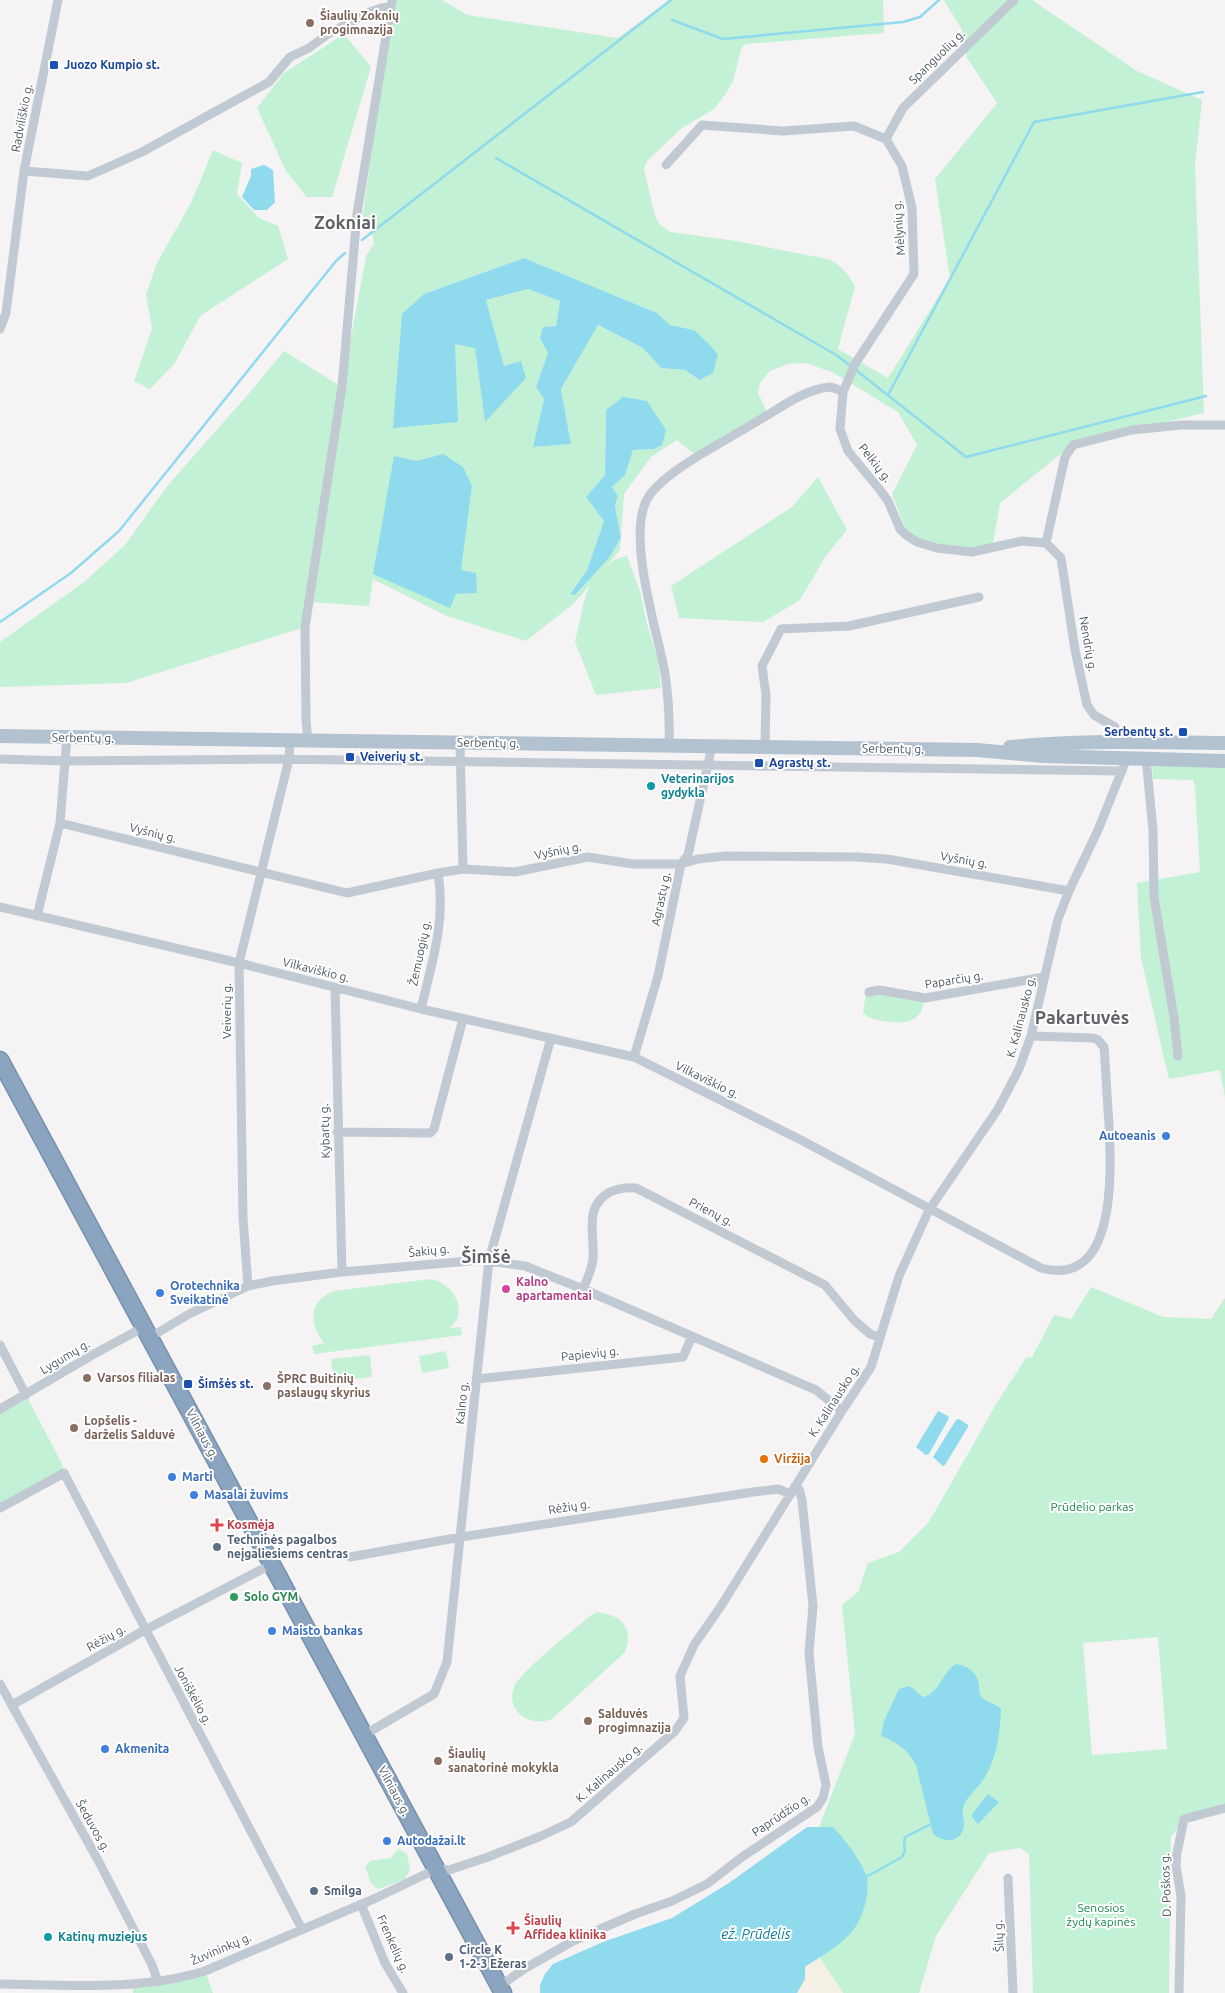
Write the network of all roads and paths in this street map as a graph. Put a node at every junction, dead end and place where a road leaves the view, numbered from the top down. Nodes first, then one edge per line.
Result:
1 (58, 0) edge
2 (1014, 0) edge
3 (391, 3) edge
4 (886, 139) junction
5 (666, 165) dead end
6 (24, 171) junction
7 (0, 329) edge
8 (843, 392) junction
9 (1225, 425) edge
10 (1046, 543) junction
11 (979, 597) dead end
12 (0, 736) edge
13 (67, 737) junction
14 (290, 740) junction
15 (308, 741) junction
16 (1119, 742) junction
17 (460, 743) junction
18 (1225, 743) edge
19 (669, 746) junction
20 (712, 746) junction
21 (765, 746) junction
22 (977, 750) junction
23 (1146, 758) junction
24 (0, 759) edge
25 (289, 759) junction
26 (66, 761) junction
27 (1225, 761) edge
28 (460, 762) junction
29 (1125, 764) junction
30 (709, 765) junction
31 (60, 823) junction
32 (681, 864) junction
33 (463, 869) junction
34 (262, 873) junction
35 (438, 873) junction
36 (1069, 891) junction
37 (0, 907) edge
38 (37, 916) junction
39 (239, 963) junction
40 (1044, 977) junction
41 (334, 988) junction
42 (869, 992) dead end
43 (421, 1009) junction
44 (463, 1019) junction
45 (1030, 1036) junction
46 (551, 1038) junction
47 (1178, 1056) dead end
48 (634, 1057) junction
49 (0, 1060) edge
50 (337, 1132) junction
51 (929, 1210) junction
52 (489, 1260) junction
53 (342, 1272) junction
54 (248, 1286) junction
55 (583, 1289) junction
56 (147, 1332) junction
57 (692, 1336) junction
58 (879, 1337) junction
59 (0, 1345) edge
60 (477, 1379) junction
61 (26, 1395) junction
62 (0, 1409) edge
63 (842, 1411) junction
64 (793, 1490) junction
65 (0, 1508) edge
66 (461, 1537) junction
67 (350, 1557) dead end
68 (272, 1564) junction
69 (146, 1630) junction
70 (0, 1684) edge
71 (12, 1705) junction
72 (364, 1735) junction
73 (1225, 1808) edge
74 (436, 1869) junction
75 (1008, 1878) dead end
76 (361, 1904) junction
77 (302, 1929) junction
78 (158, 1982) junction
79 (0, 1984) edge
80 (501, 1989) edge
81 (402, 1993) edge
82 (1013, 1993) edge
83 (1179, 1993) edge

1 - 6 street, Radviliškio g.
2 - 4 street, Spanguolių g.
3 - 6 street
3 - 15 street
4 - 5 street
4 - 8 street, Mėlynių g.
6 - 7 street, Radviliškio g.
8 - 10 street, Pelkių g.
8 - 19 street
9 - 10 street
10 - 16 street, Nendrių g.
11 - 21 street
12 - 13 main road, Serbentų g.
13 - 14 main road, Serbentų g.
13 - 26 street
14 - 15 main road, Serbentų g.
14 - 25 street, Veiverių g.
15 - 17 main road, Serbentų g.
16 - 18 main road, Serbentų g.
16 - 22 main road, Serbentų g.
17 - 19 main road, Serbentų g.
17 - 28 street
19 - 20 main road, Serbentų g.
20 - 21 main road, Serbentų g.
20 - 30 street, Agrastų g.
21 - 22 main road, Serbentų g.
22 - 29 main road, Serbentų g.
23 - 27 main road, Serbentų g.
23 - 29 main road, Serbentų g.
23 - 47 street
24 - 26 street
25 - 26 street
25 - 28 street
25 - 34 street, Veiverių g.
26 - 31 street
28 - 30 street
28 - 33 street
29 - 30 street
29 - 36 street, K. Kalinausko g.
30 - 32 street, Agrastų g.
31 - 34 street, Vyšnių g.
31 - 38 street
32 - 33 street, Vyšnių g.
32 - 36 street, Vyšnių g.
32 - 48 street, Agrastų g.
33 - 35 street, Vyšnių g.
34 - 35 street, Vyšnių g.
34 - 39 street, Veiverių g.
35 - 43 street, Žemuogių g.
36 - 40 street, K. Kalinausko g.
37 - 38 street, Vilkaviškio g.
38 - 39 street, Vilkaviškio g.
39 - 41 street, Vilkaviškio g.
39 - 54 street, Veiverių g.
40 - 42 street, Paparčių g.
40 - 45 street, K. Kalinausko g.
41 - 43 street, Vilkaviškio g.
41 - 50 street, Kybartų g.
43 - 44 street, Vilkaviškio g.
44 - 46 street, Vilkaviškio g.
44 - 50 street
45 - 51 street, K. Kalinausko g.
45 - 51 street, Vilkaviškio g.
46 - 48 street, Vilkaviškio g.
46 - 52 street, Kalno g.
48 - 51 street, Vilkaviškio g.
49 - 56 highway, Vilniaus g.
50 - 53 street, Kybartų g.
51 - 58 street, K. Kalinausko g.
52 - 53 street, Šakių g.
52 - 55 street, Šakių g.
52 - 60 street, Kalno g.
53 - 54 street, Šakių g.
54 - 56 street, Šakių g.
55 - 57 street, Šakių g.
55 - 58 street, Prienų g.
56 - 61 street, Lygumų g.
56 - 68 highway, Vilniaus g.
57 - 60 street, Papievių g.
57 - 63 street, Šakių g.
58 - 63 street, K. Kalinausko g.
59 - 61 street
60 - 66 street, Kalno g.
61 - 62 street, Lygumų g.
63 - 64 street, K. Kalinausko g.
64 - 66 street, Rėžių g.
64 - 74 street, K. Kalinausko g.
64 - 80 street, Paprūdžio g.
65 - 69 street, Joniškėlio g.
66 - 67 street, Rėžių g.
66 - 72 street, Kalno g.
68 - 69 street, Rėžių g.
68 - 72 highway, Vilniaus g.
69 - 71 street, Rėžių g.
69 - 77 street, Joniškėlio g.
70 - 71 street, Šeduvos g.
71 - 78 street, Šeduvos g.
72 - 74 highway, Vilniaus g.
73 - 83 street, D. Poškos g.
74 - 76 street, Žuvininkų g.
74 - 80 highway, Vilniaus g.
75 - 82 street, Šilų g.
76 - 77 street, Žuvininkų g.
76 - 81 street, Frenkelių g.
77 - 78 street, Žuvininkų g.
78 - 79 street, Žuvininkų g.

